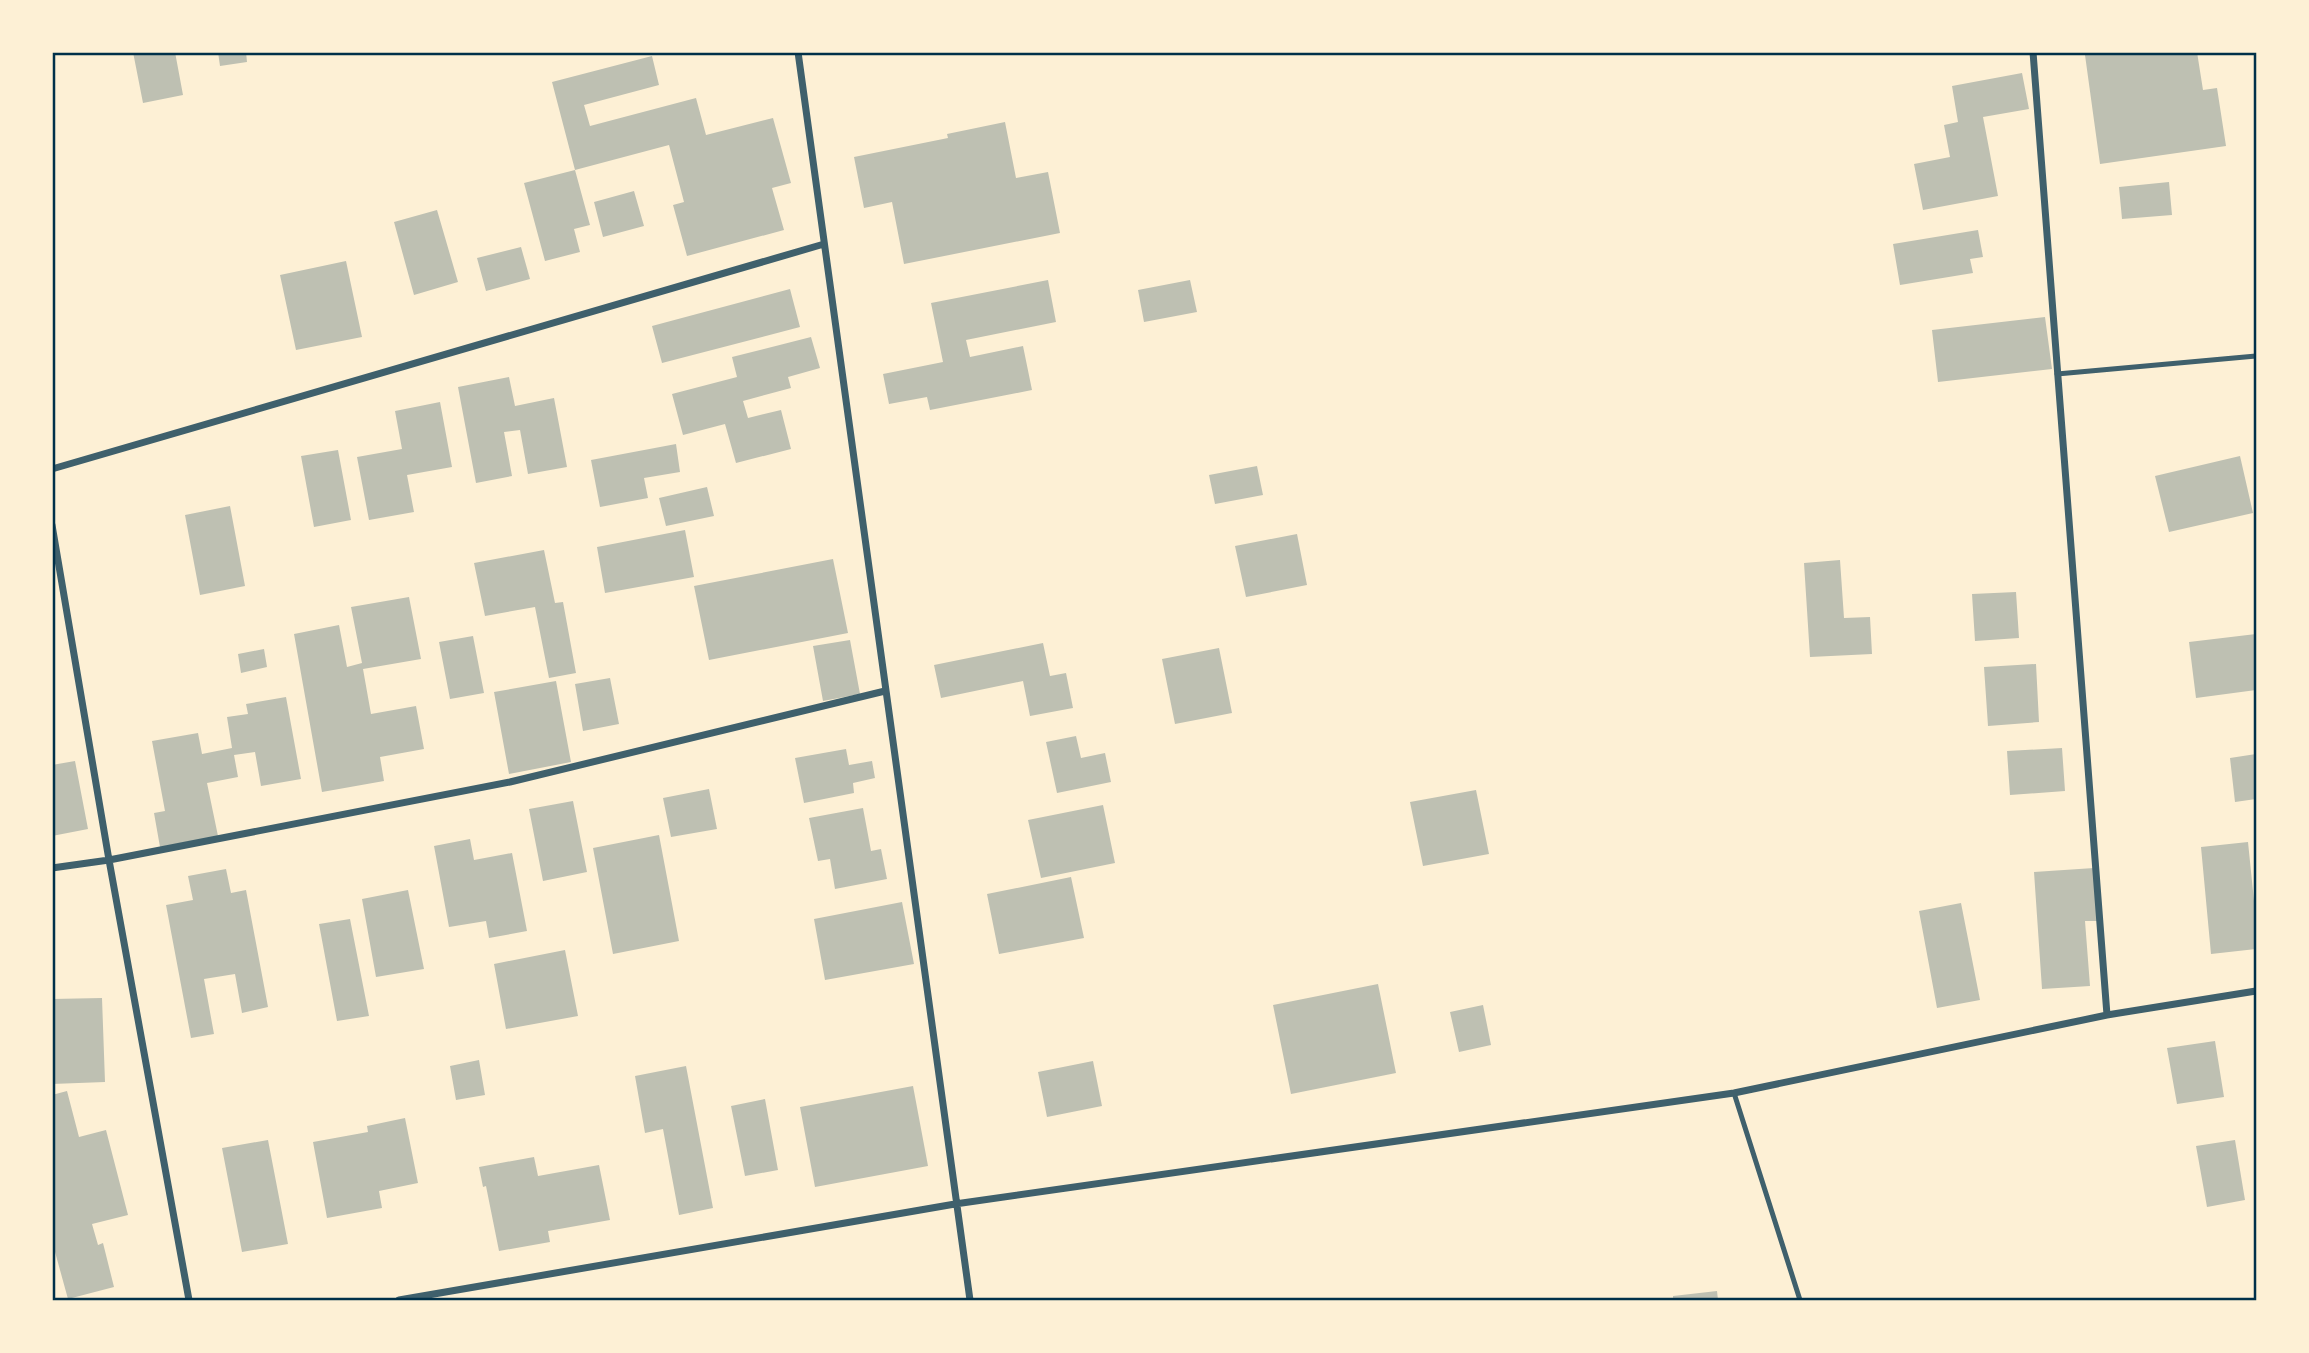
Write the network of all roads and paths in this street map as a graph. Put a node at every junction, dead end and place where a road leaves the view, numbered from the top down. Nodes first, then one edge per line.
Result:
1 (798, 52) edge
2 (2033, 52) edge
3 (824, 244) junction
4 (2256, 356) edge
5 (2057, 374) junction
6 (52, 469) edge
7 (52, 525) edge
8 (885, 691) junction
9 (109, 860) junction
10 (52, 868) edge
11 (2256, 990) edge
12 (2107, 1015) junction
13 (1734, 1093) junction
14 (955, 1204) junction
15 (189, 1300) edge
16 (399, 1300) edge
17 (970, 1300) edge
18 (1800, 1300) edge

1 - 3 street
2 - 5 street
3 - 6 street
3 - 8 street
4 - 5 lane
5 - 12 street
7 - 9 street
8 - 9 street
8 - 14 street
9 - 10 street
9 - 15 street
11 - 12 street
12 - 13 street
13 - 14 street
13 - 18 lane
14 - 16 street
14 - 17 street

